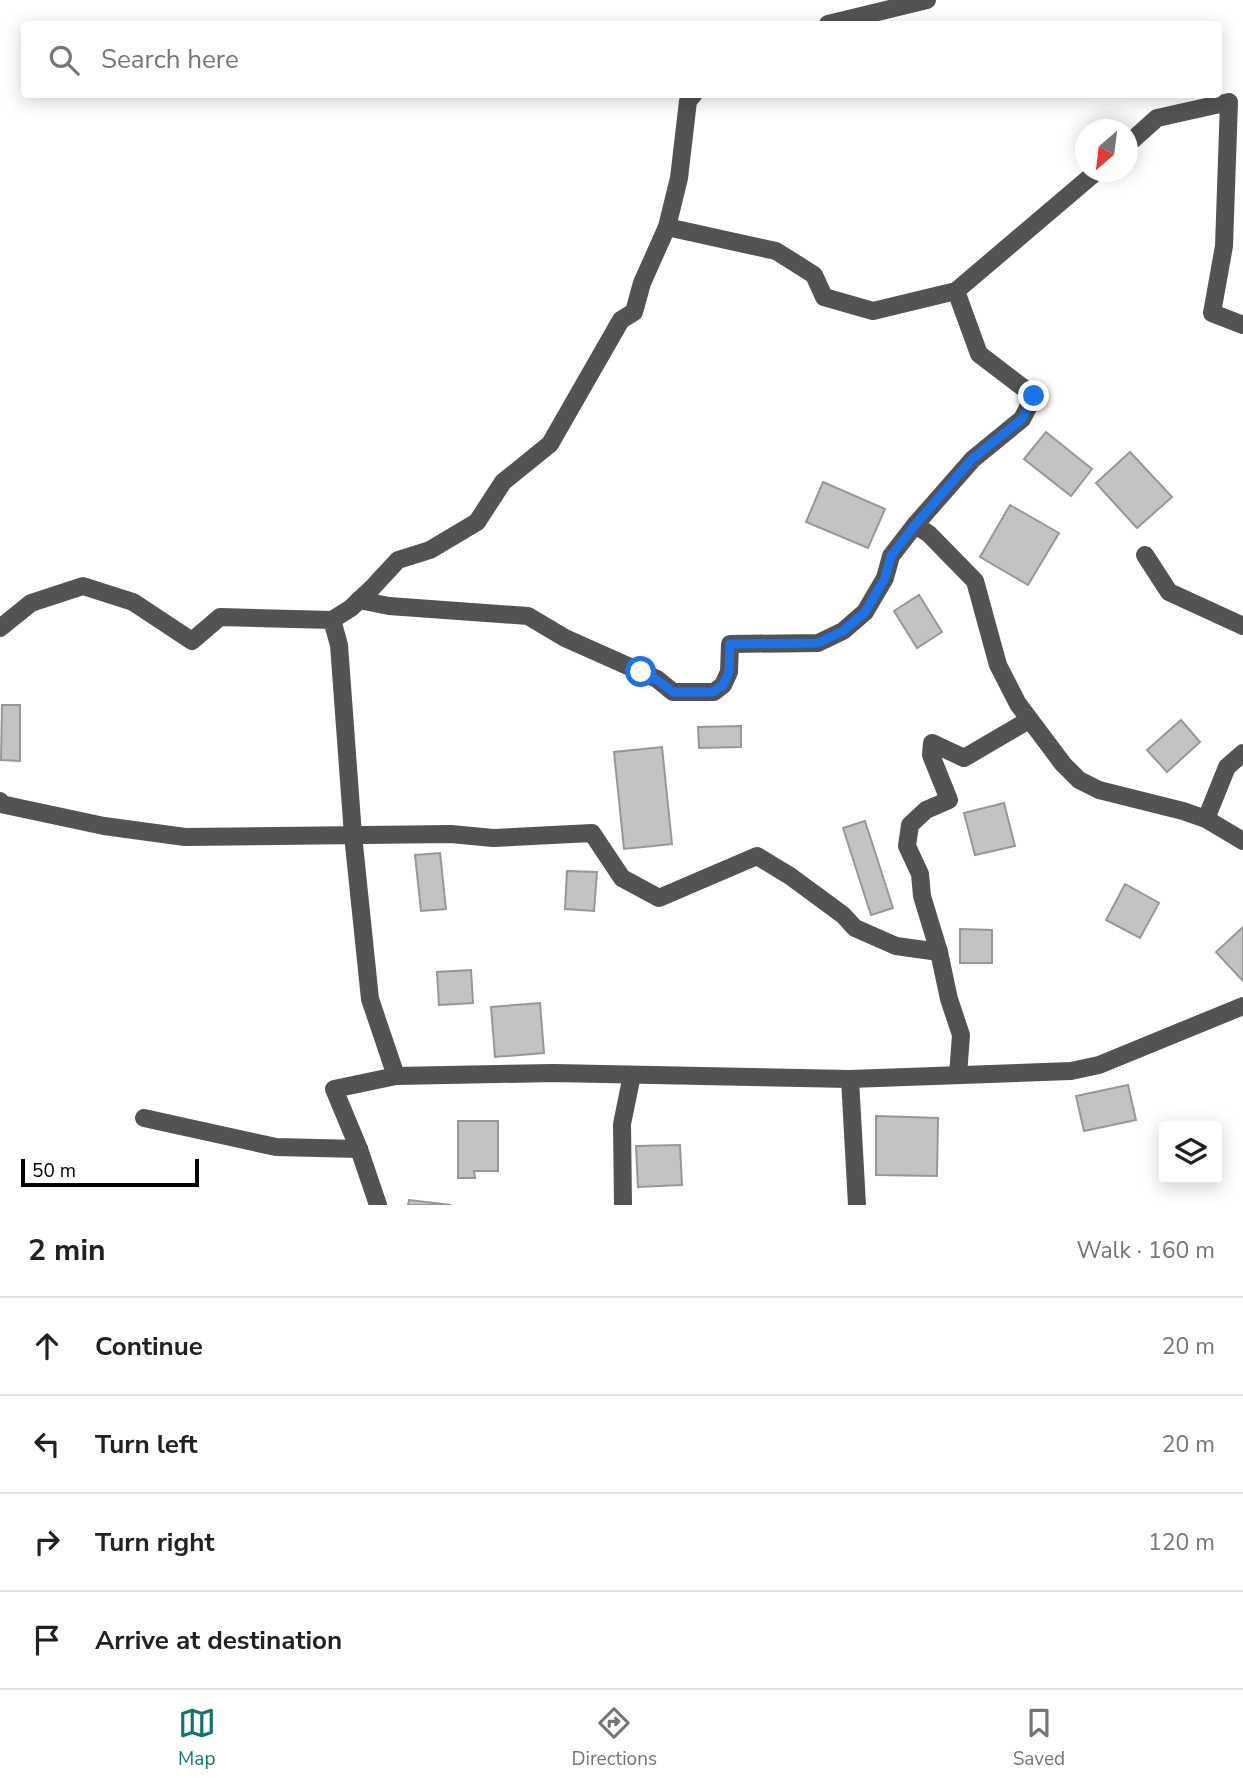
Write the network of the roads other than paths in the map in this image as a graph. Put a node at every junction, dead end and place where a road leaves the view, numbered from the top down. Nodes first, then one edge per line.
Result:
1 (927, 0) edge
2 (840, 21) edge
3 (691, 98) edge
4 (1138, 135) edge
5 (1084, 182) edge
6 (667, 227) junction
7 (956, 291) junction
8 (1243, 325) edge
9 (915, 525) junction
10 (1145, 555) dead end
11 (359, 600) junction
12 (332, 620) junction
13 (1243, 626) edge
14 (0, 628) edge
15 (1029, 720) junction
16 (1243, 753) edge
17 (0, 801) edge
18 (1206, 819) junction
19 (353, 835) junction
20 (1243, 841) edge
21 (939, 952) junction
22 (1243, 1006) edge
23 (632, 1075) junction
24 (958, 1075) junction
25 (396, 1076) junction
26 (850, 1079) junction
27 (144, 1118) dead end
28 (359, 1149) junction
29 (378, 1205) edge
30 (624, 1205) edge
31 (857, 1205) edge

1 - 2 street
3 - 6 street
4 - 8 street
5 - 7 street
6 - 7 street
6 - 11 street
7 - 9 street
9 - 11 street
9 - 15 street
10 - 13 street
11 - 12 street
12 - 14 street
12 - 19 street
15 - 18 street
15 - 21 street
16 - 18 street
17 - 19 street
18 - 20 street
19 - 21 street
19 - 25 street
21 - 24 street
22 - 24 street
23 - 25 street
23 - 26 street
23 - 30 street
24 - 26 street
25 - 28 street
26 - 31 street
27 - 28 street
28 - 29 street

